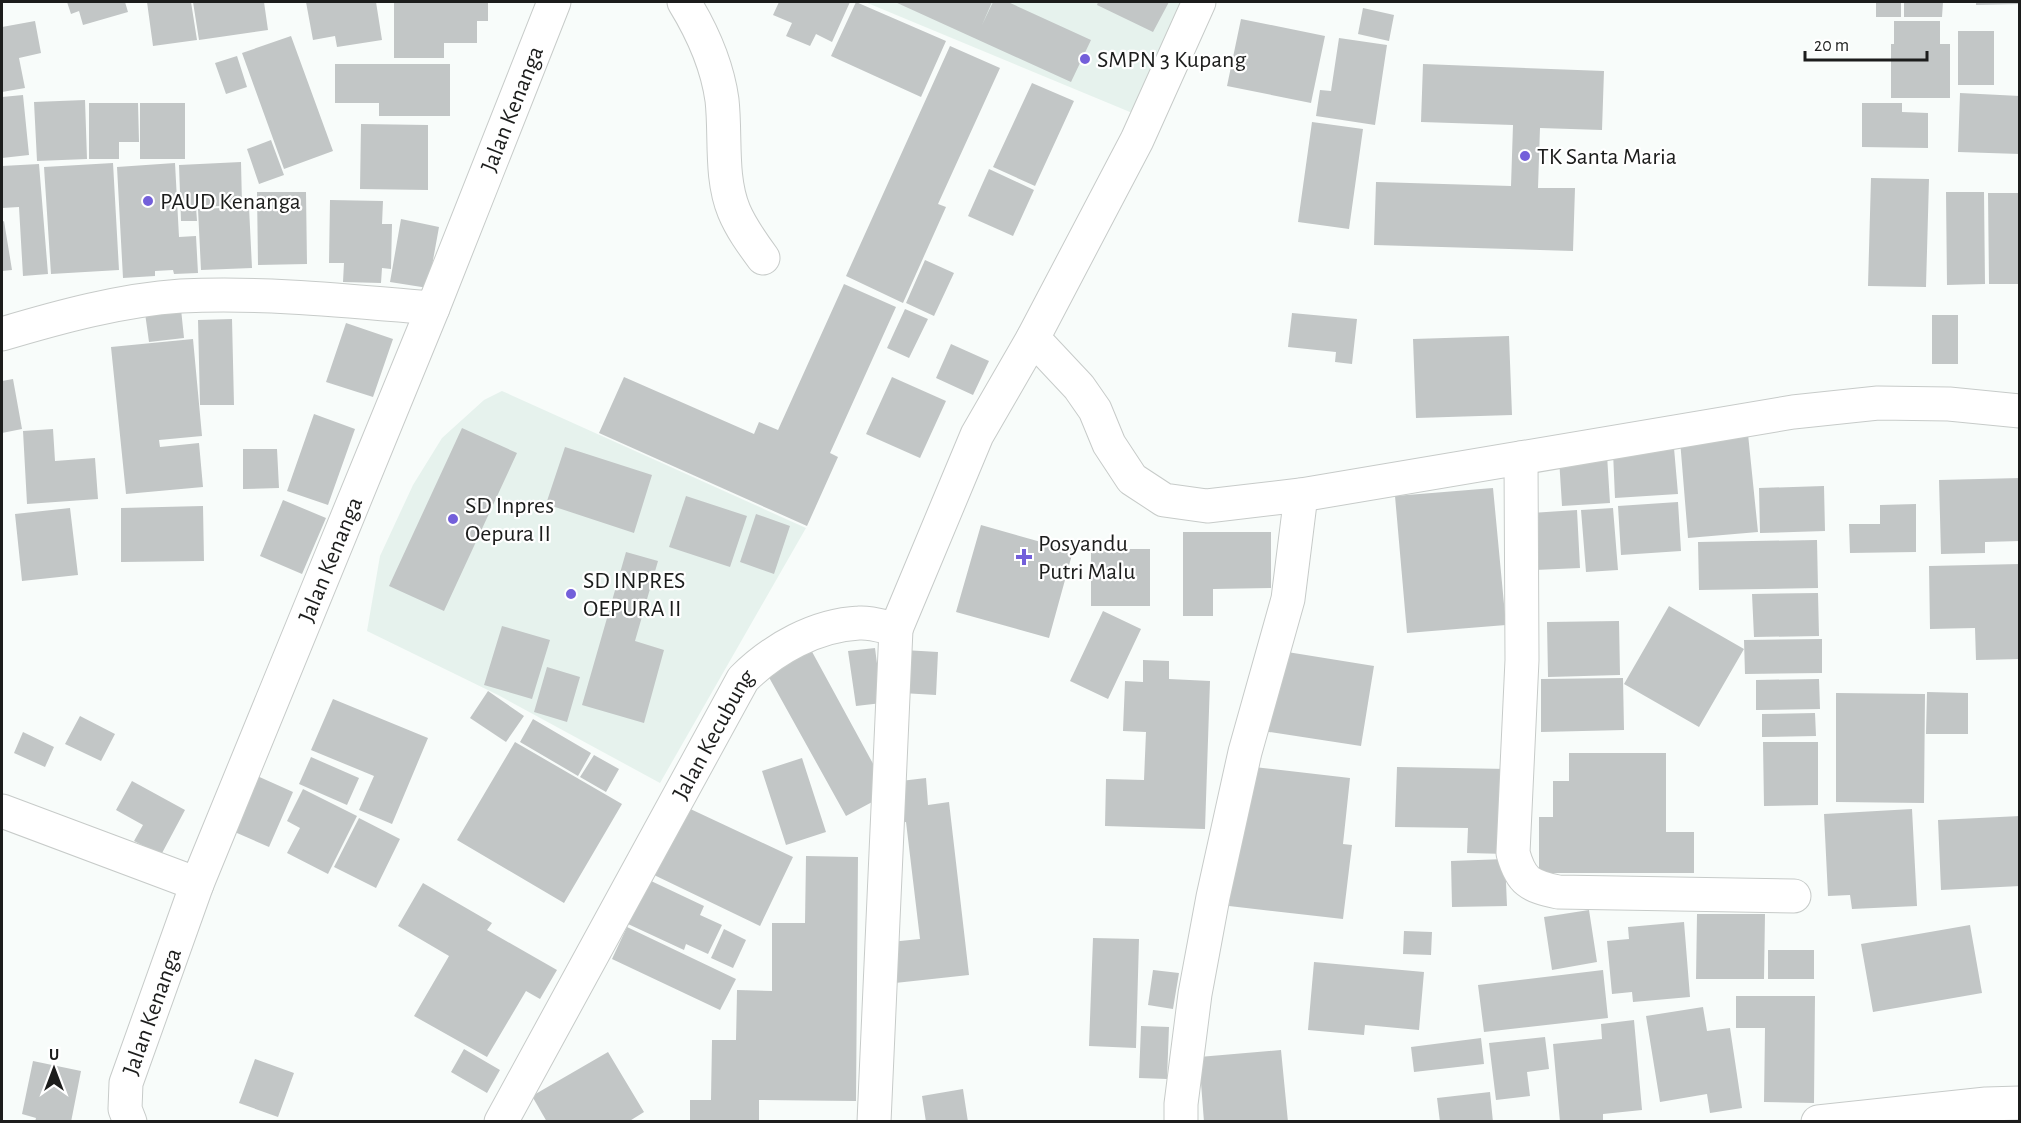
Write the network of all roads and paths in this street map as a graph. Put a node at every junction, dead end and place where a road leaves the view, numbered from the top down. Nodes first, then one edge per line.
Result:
1 (554, 2) edge
2 (684, 2) edge
3 (1199, 2) edge
4 (763, 258) dead end
5 (433, 308) junction
6 (2, 334) edge
7 (1033, 338) junction
8 (2019, 411) edge
9 (1521, 458) junction
10 (1301, 495) junction
11 (896, 629) junction
12 (2, 811) edge
13 (196, 884) junction
14 (1794, 896) dead end
15 (2019, 1103) edge
16 (124, 1117) edge
17 (501, 1122) edge
18 (874, 1122) edge
19 (1181, 1122) edge
20 (1818, 1122) edge

1 - 5 street, Jalan Kenanga
2 - 4 street
3 - 7 street
5 - 6 street
5 - 13 street, Jalan Kenanga
7 - 10 street
7 - 11 street
8 - 9 street
9 - 10 street
9 - 14 street
10 - 19 street
11 - 17 street, Jalan Kecubung
11 - 18 street
12 - 13 street
13 - 16 street, Jalan Kenanga
15 - 20 street

